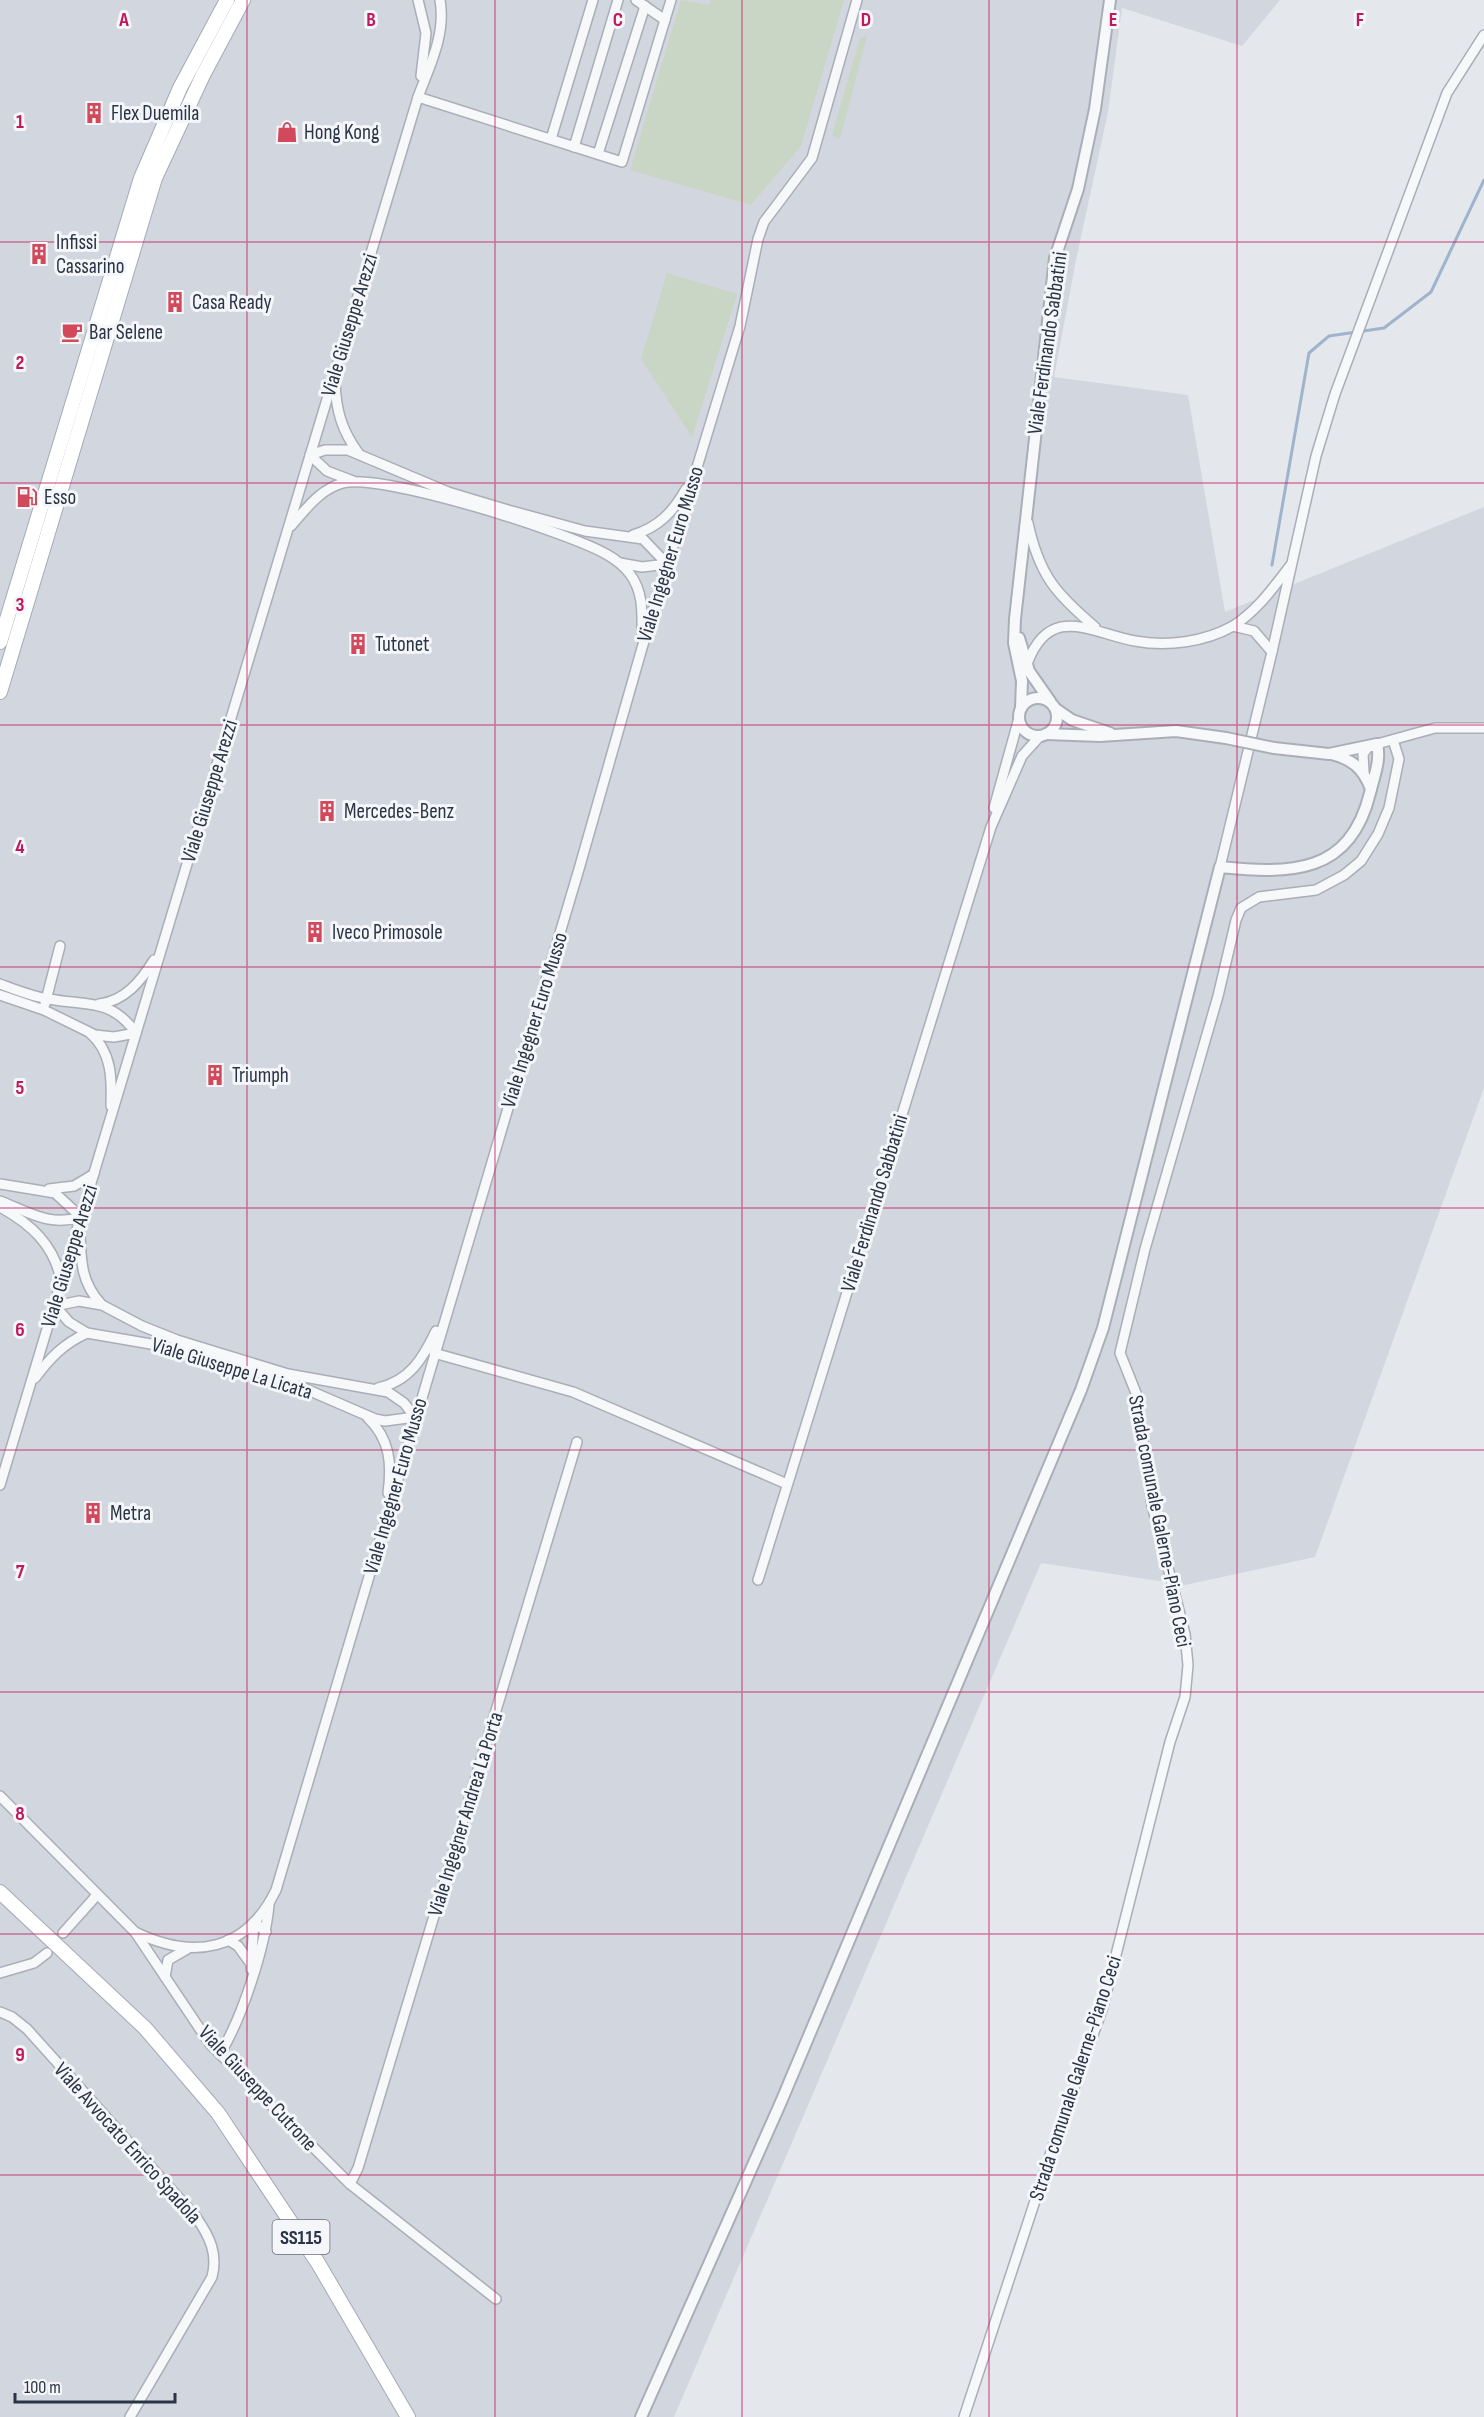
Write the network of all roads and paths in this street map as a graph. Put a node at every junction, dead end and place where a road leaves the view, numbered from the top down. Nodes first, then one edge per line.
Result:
1 (227, 0) edge
2 (243, 0) edge
3 (418, 0) edge
4 (440, 0) edge
5 (593, 0) edge
6 (618, 0) edge
7 (636, 0) edge
8 (671, 0) edge
9 (857, 0) edge
10 (1110, 0) edge
11 (645, 6) junction
12 (665, 20) junction
13 (1484, 35) edge
14 (418, 96) junction
15 (551, 139) junction
16 (574, 147) junction
17 (598, 154) junction
18 (335, 372) junction
19 (359, 454) junction
20 (310, 455) junction
21 (693, 477) junction
22 (353, 481) junction
23 (1026, 516) junction
24 (288, 530) junction
25 (631, 536) junction
26 (620, 563) junction
27 (667, 564) junction
28 (1291, 564) junction
29 (1015, 618) junction
30 (1233, 626) junction
31 (1096, 629) junction
32 (0, 642) edge
33 (642, 648) junction
34 (1272, 651) junction
35 (1027, 664) junction
36 (0, 692) edge
37 (1054, 707) junction
38 (1020, 713) junction
39 (1484, 728) edge
40 (1043, 735) junction
41 (1116, 735) junction
42 (1393, 740) junction
43 (1373, 745) junction
44 (1329, 754) junction
45 (1364, 772) junction
46 (1371, 789) junction
47 (991, 827) junction
48 (1220, 867) junction
49 (60, 945) dead end
50 (160, 950) junction
51 (0, 984) edge
52 (0, 995) edge
53 (47, 999) junction
54 (93, 1005) junction
55 (44, 1010) junction
56 (86, 1029) junction
57 (136, 1033) junction
58 (110, 1121) junction
59 (94, 1174) junction
60 (0, 1184) edge
61 (44, 1189) junction
62 (0, 1201) edge
63 (0, 1207) edge
64 (80, 1221) junction
65 (62, 1283) junction
66 (449, 1302) junction
67 (102, 1305) junction
68 (55, 1306) junction
69 (87, 1333) junction
70 (434, 1353) junction
71 (30, 1385) junction
72 (375, 1388) junction
73 (362, 1412) junction
74 (415, 1417) junction
75 (577, 1442) dead end
76 (787, 1484) junction
77 (0, 1485) edge
78 (384, 1522) junction
79 (758, 1580) dead end
80 (0, 1796) edge
81 (0, 1892) edge
82 (97, 1895) junction
83 (270, 1903) junction
84 (254, 1922) junction
85 (135, 1932) junction
86 (266, 1932) junction
87 (63, 1933) dead end
88 (228, 1940) junction
89 (187, 1949) junction
90 (47, 1953) dead end
91 (251, 1964) junction
92 (0, 1973) edge
93 (165, 1977) junction
94 (250, 1980) junction
95 (0, 2005) edge
96 (0, 2012) edge
97 (12, 2017) junction
98 (220, 2055) junction
99 (350, 2184) junction
100 (496, 2299) dead end
101 (130, 2417) edge
102 (408, 2417) edge
103 (641, 2417) edge
104 (964, 2417) edge

1 - 32 main road
2 - 36 main road
3 - 14 street
4 - 14 street
5 - 15 street
6 - 16 street
7 - 11 street
8 - 12 street
9 - 21 street, Viale Ingegner Euro Musso
10 - 23 street, Viale Ferdinando Sabbatini
11 - 12 street
11 - 17 street
12 - 17 street
13 - 28 street
14 - 15 street
14 - 18 street, Viale Giuseppe Arezzi
15 - 16 street
16 - 17 street
18 - 19 street
18 - 20 street, Viale Giuseppe Arezzi
19 - 20 street
19 - 25 street
20 - 22 street
20 - 24 street, Viale Giuseppe Arezzi
21 - 25 street
21 - 27 street, Viale Ingegner Euro Musso
22 - 24 street
22 - 26 street
23 - 29 street, Viale Ferdinando Sabbatini
23 - 31 street
24 - 50 street, Viale Giuseppe Arezzi
25 - 27 street
26 - 27 street
26 - 33 street
27 - 33 street, Viale Ingegner Euro Musso
28 - 30 street
28 - 34 street
29 - 35 street
29 - 38 street
30 - 31 street
30 - 34 street
31 - 35 street
33 - 66 street, Viale Ingegner Euro Musso
34 - 48 street
35 - 37 street
37 - 38 street
37 - 40 street
37 - 41 street
38 - 40 street
38 - 47 street
39 - 42 street
40 - 41 street
40 - 47 street
41 - 44 street, bridge
42 - 43 street
42 - 104 street, Strada comunale Galerne-Piano Ceci
43 - 44 street
43 - 45 street
43 - 46 street
44 - 45 street
45 - 46 street
46 - 48 street
47 - 76 street, Viale Ferdinando Sabbatini
48 - 103 street
49 - 53 street
50 - 54 street
50 - 57 street, Viale Giuseppe Arezzi
51 - 53 street
52 - 55 street
53 - 54 street
53 - 55 street
54 - 57 street
55 - 56 street
56 - 57 street
56 - 58 street
57 - 58 street, Viale Giuseppe Arezzi
58 - 59 street, Viale Giuseppe Arezzi
59 - 61 street
59 - 64 street, Viale Giuseppe Arezzi
60 - 61 street
61 - 64 street
62 - 64 street
63 - 65 street
64 - 65 street, Viale Giuseppe Arezzi
64 - 67 street
65 - 68 street, Viale Giuseppe Arezzi
66 - 70 street, Viale Ingegner Euro Musso
66 - 72 street
67 - 68 street
67 - 72 street
68 - 69 street, Viale Giuseppe La Licata
68 - 71 street, Viale Giuseppe Arezzi
69 - 71 street
69 - 73 street, Viale Giuseppe La Licata
70 - 74 street, Viale Ingegner Euro Musso
70 - 76 street
71 - 77 street, Viale Giuseppe Arezzi
72 - 74 street
73 - 74 street, Viale Giuseppe La Licata
73 - 78 street
74 - 78 street, Viale Ingegner Euro Musso
75 - 99 street, Viale Ingegner Andrea La Porta
76 - 79 street, Viale Ferdinando Sabbatini
78 - 83 street, Viale Ingegner Euro Musso
80 - 82 street, Viale Giuseppe Cutrone
81 - 102 main road, SS115
82 - 85 street, Viale Giuseppe Cutrone
82 - 87 street
83 - 84 street, Viale Ingegner Euro Musso
83 - 86 street
84 - 86 street
84 - 88 street, Viale Ingegner Euro Musso
84 - 91 street
85 - 89 street, Viale Ingegner Euro Musso
85 - 93 street, Viale Giuseppe Cutrone
86 - 94 street
88 - 89 street, Viale Ingegner Euro Musso
88 - 91 street
89 - 93 street
90 - 92 street
91 - 94 street
93 - 98 street, Viale Giuseppe Cutrone
94 - 98 street
95 - 97 street
96 - 97 street, Viale Avvocato Enrico Spadola
97 - 101 street, Viale Avvocato Enrico Spadola
98 - 99 street, Viale Giuseppe Cutrone
99 - 100 street, Viale Giuseppe Cutrone

